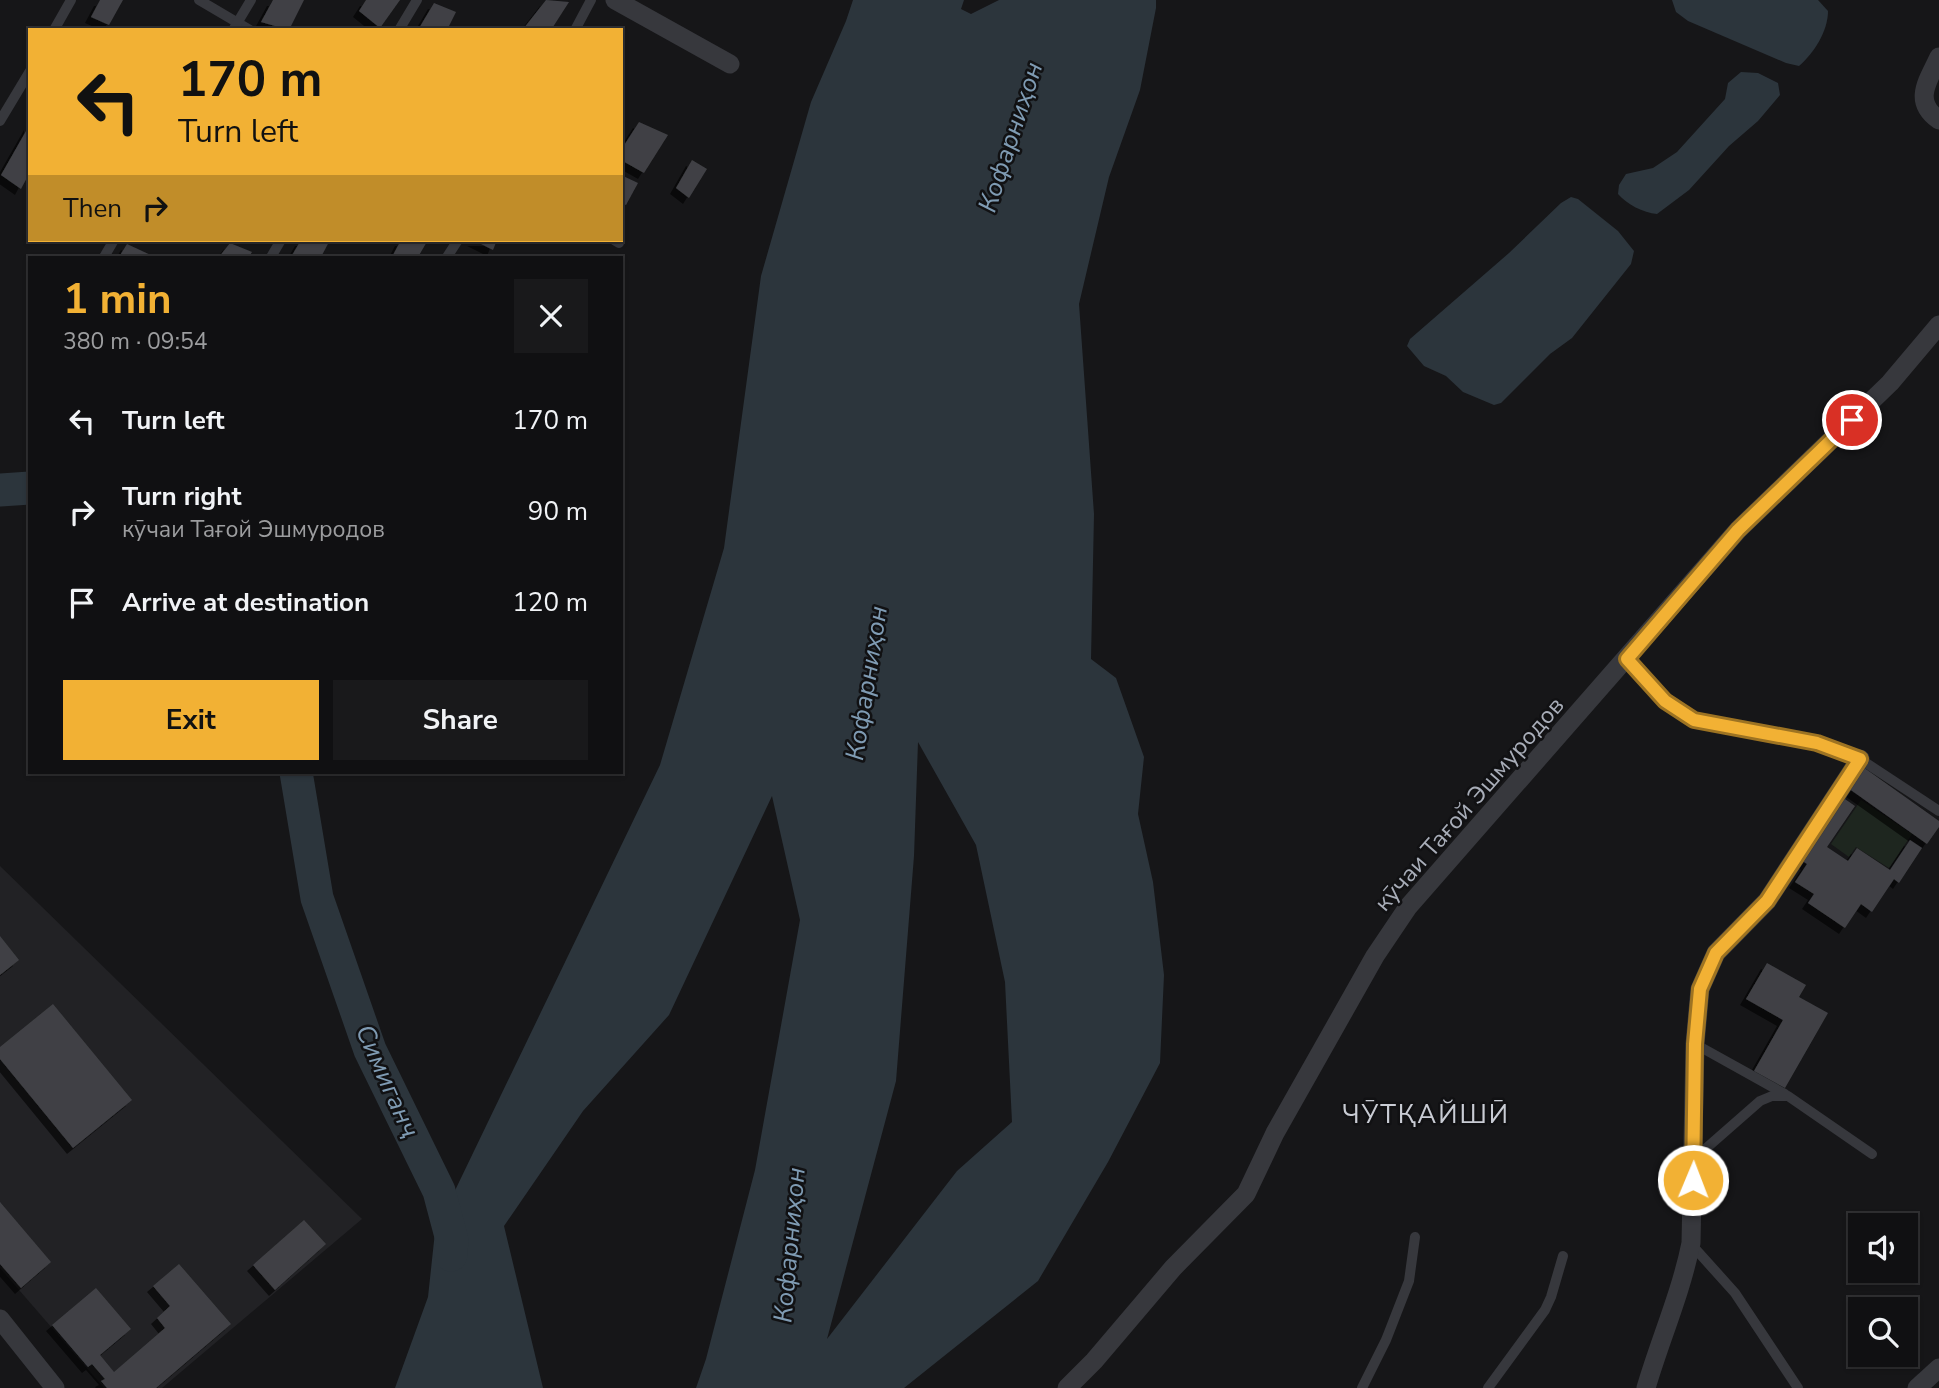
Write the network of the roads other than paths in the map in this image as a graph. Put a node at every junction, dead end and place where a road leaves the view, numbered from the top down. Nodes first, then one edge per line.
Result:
1 (72, 0) edge
2 (199, 0) edge
3 (251, 0) edge
4 (417, 0) edge
5 (591, 0) edge
6 (615, 0) edge
7 (236, 26) edge
8 (55, 28) edge
9 (400, 28) edge
10 (576, 28) edge
11 (1939, 57) edge
12 (730, 64) dead end
13 (28, 74) edge
14 (1939, 120) edge
15 (0, 121) edge
16 (1939, 325) edge
17 (1627, 659) junction
18 (1860, 759) junction
19 (1939, 811) edge
20 (1695, 1044) junction
21 (1788, 1096) junction
22 (1872, 1154) dead end
23 (1694, 1158) junction
24 (1415, 1237) dead end
25 (1691, 1243) junction
26 (1563, 1256) dead end
27 (0, 1319) edge
28 (1939, 1368) edge
29 (55, 1388) edge
30 (1067, 1388) edge
31 (1362, 1388) edge
32 (1488, 1388) edge
33 (1646, 1388) edge
34 (1798, 1388) edge
35 (1917, 1388) edge

1 - 8 lane
2 - 7 lane
3 - 7 lane
4 - 9 lane
5 - 10 lane
6 - 12 street
11 - 14 street
13 - 15 lane
16 - 17 street, кӯчаи Тағой Эшмуродов
17 - 18 lane
17 - 30 street, кӯчаи Тағой Эшмуродов
18 - 19 lane
18 - 20 street
20 - 21 lane
20 - 23 street
21 - 22 lane
21 - 23 lane
23 - 25 street
24 - 31 lane
25 - 33 street
25 - 34 lane
26 - 32 lane
27 - 29 street
28 - 35 street

